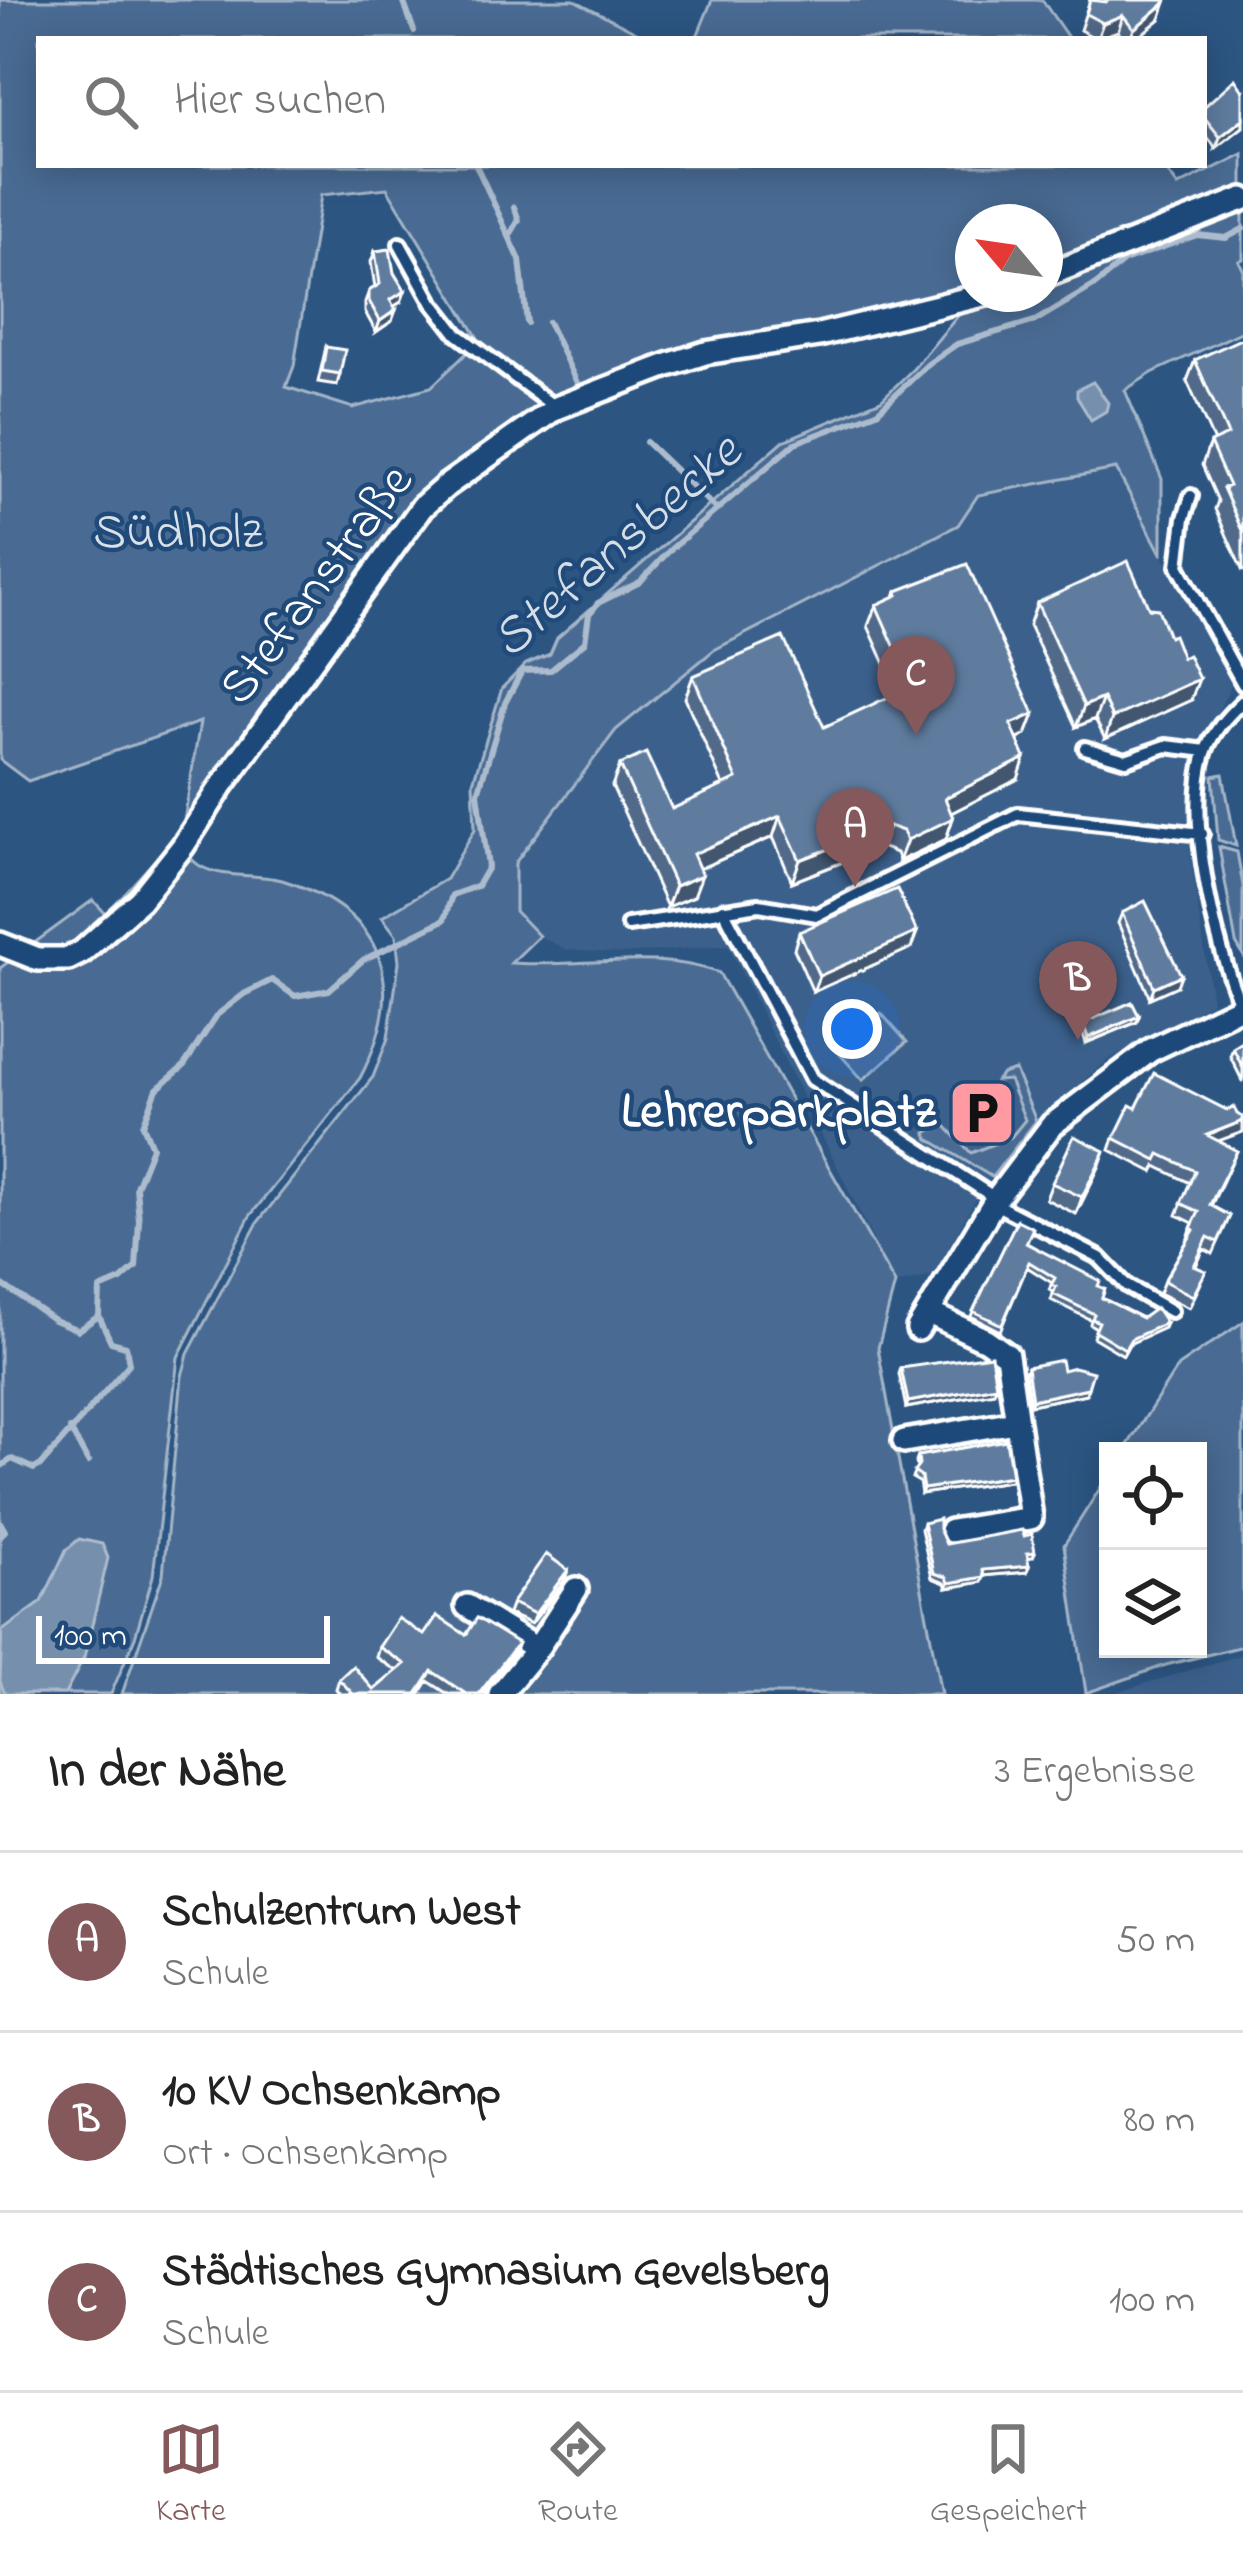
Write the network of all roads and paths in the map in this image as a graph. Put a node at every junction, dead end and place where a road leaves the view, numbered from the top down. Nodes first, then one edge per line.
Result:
1 (1243, 199) edge
2 (400, 244) dead end
3 (1063, 269) edge
4 (955, 302) edge
5 (556, 408) junction
6 (1191, 496) dead end
7 (1243, 685) edge
8 (1243, 701) edge
9 (1085, 748) dead end
10 (1206, 751) junction
11 (1202, 834) junction
12 (723, 908) junction
13 (628, 925) dead end
14 (0, 944) edge
15 (1242, 1006) edge
16 (994, 1201) junction
17 (1171, 1311) dead end
18 (1015, 1422) junction
19 (904, 1442) dead end
20 (951, 1532) dead end
21 (576, 1588) dead end
22 (467, 1606) dead end
23 (538, 1649) junction
24 (500, 1694) edge

1 - 3 street
2 - 5 lane
4 - 5 street, Stefanstraße
5 - 14 street, Stefanstraße
6 - 7 lane
8 - 10 lane
9 - 10 lane
10 - 11 lane
11 - 12 lane
11 - 15 lane
12 - 13 lane
12 - 16 lane
15 - 16 street
16 - 17 lane
16 - 18 street
18 - 19 street
18 - 20 street
21 - 23 street
22 - 23 street
23 - 24 street

